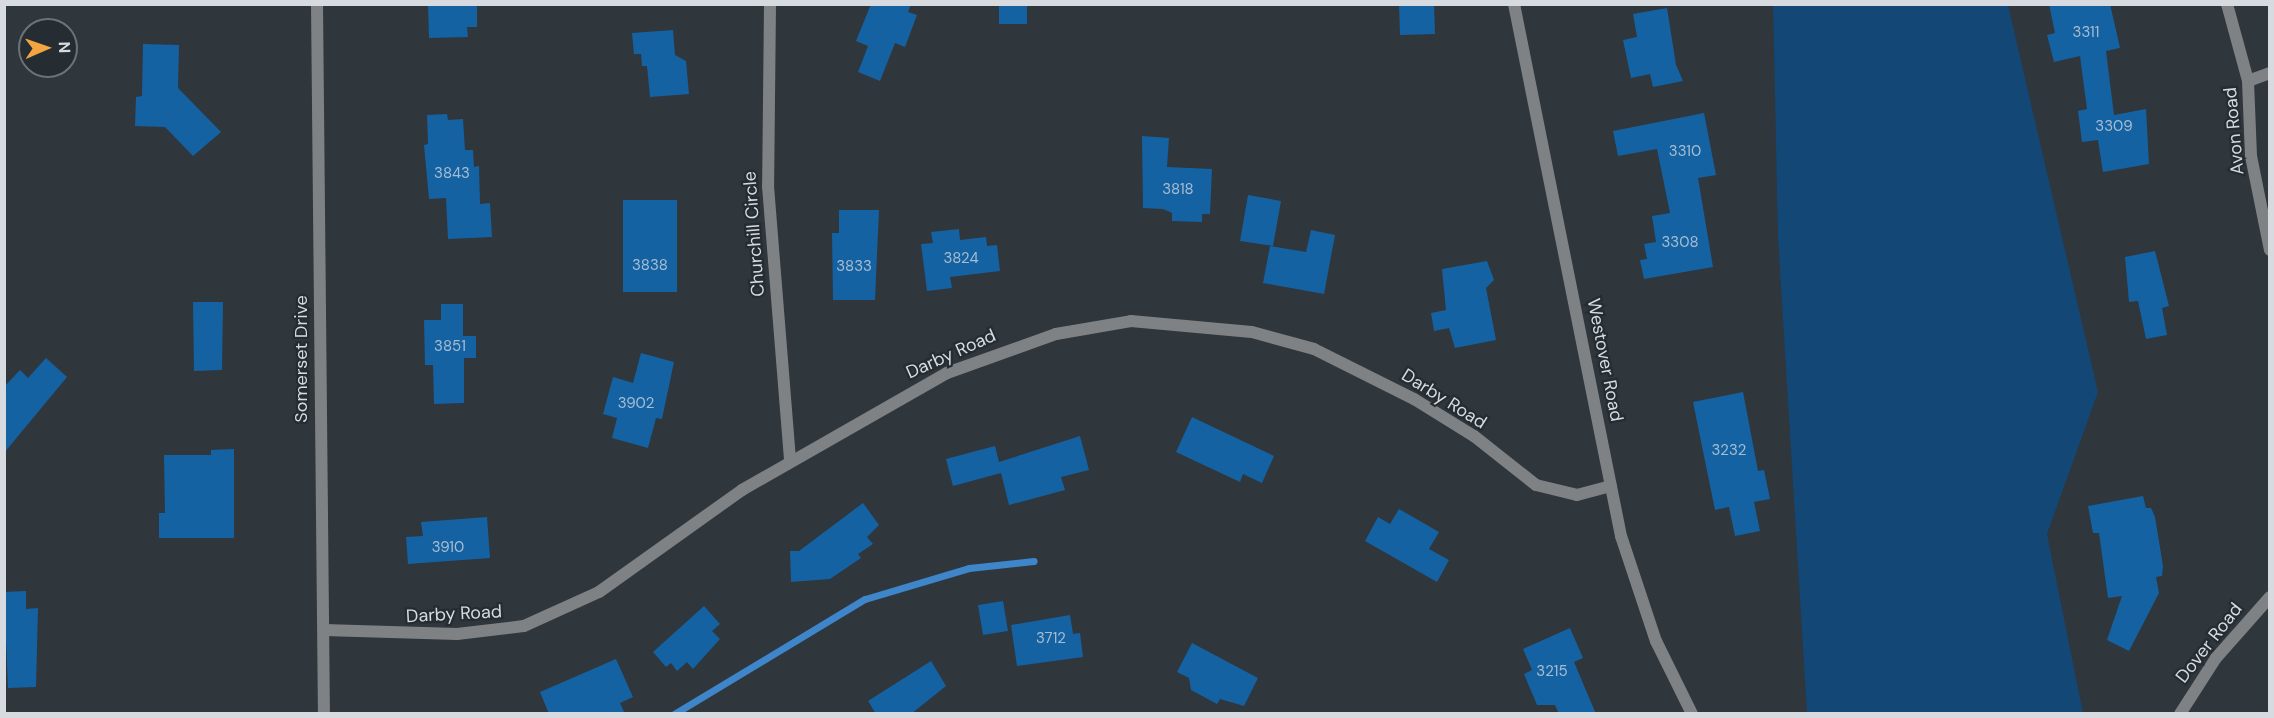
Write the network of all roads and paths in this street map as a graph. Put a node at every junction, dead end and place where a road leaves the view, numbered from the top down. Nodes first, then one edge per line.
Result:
1 (317, 4) edge
2 (770, 4) edge
3 (1514, 4) edge
4 (2229, 7) edge
5 (2270, 74) edge
6 (2248, 81) junction
7 (2270, 250) edge
8 (789, 460) junction
9 (1611, 486) junction
10 (2270, 597) edge
11 (324, 630) junction
12 (324, 714) edge
13 (1692, 714) edge
14 (2180, 714) edge

1 - 11 street, Somerset Drive
2 - 8 street, Churchill Circle
3 - 9 street, Westover Road
4 - 6 street, Avon Road
5 - 6 street
6 - 7 street, Avon Road
8 - 9 street, Darby Road
8 - 11 street, Darby Road
9 - 13 street, Westover Road
10 - 14 street, Dover Road
11 - 12 street, Somerset Drive

